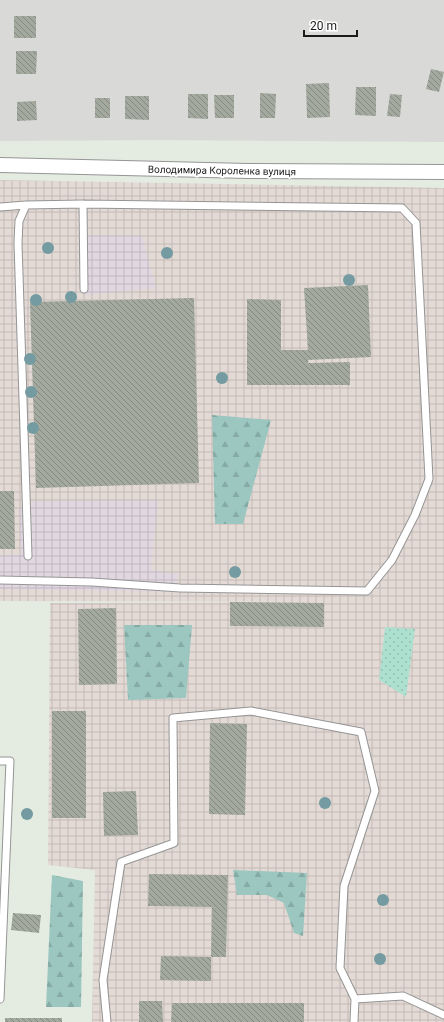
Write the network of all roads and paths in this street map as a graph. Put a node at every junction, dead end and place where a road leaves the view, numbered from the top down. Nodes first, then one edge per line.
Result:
1 (0, 165) edge
2 (444, 172) edge
3 (83, 204) junction
4 (26, 205) junction
5 (0, 207) edge
6 (84, 289) dead end
7 (28, 556) dead end
8 (0, 580) edge
9 (0, 761) edge
10 (0, 999) edge
11 (355, 999) junction
12 (444, 1015) edge
13 (107, 1022) edge
14 (354, 1022) edge

1 - 2 street, Володимира Короленка вулиця
3 - 4 lane
3 - 6 lane
3 - 8 lane
4 - 5 lane
4 - 7 lane
9 - 10 lane
11 - 12 lane
11 - 13 lane
11 - 14 lane

